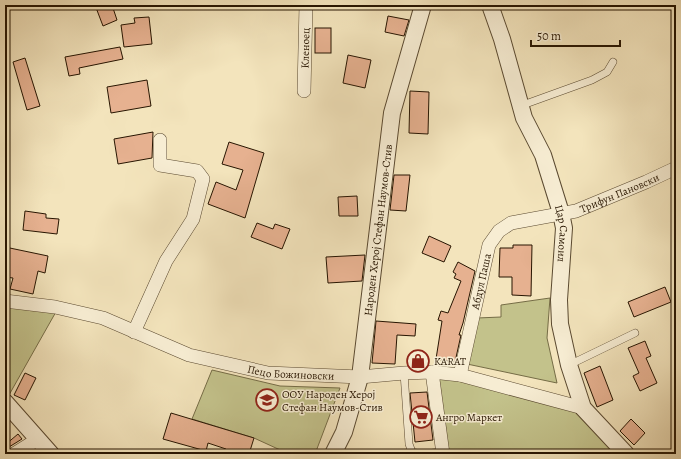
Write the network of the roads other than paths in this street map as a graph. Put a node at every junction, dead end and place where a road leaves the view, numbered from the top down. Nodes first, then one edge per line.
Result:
1 (306, 5) edge
2 (423, 5) edge
3 (490, 5) edge
4 (613, 62) dead end
5 (304, 91) dead end
6 (520, 106) junction
7 (160, 140) dead end
8 (676, 168) edge
9 (561, 213) junction
10 (5, 301) edge
11 (134, 332) junction
12 (635, 333) dead end
13 (569, 365) junction
14 (432, 372) junction
15 (404, 373) junction
16 (460, 375) junction
17 (360, 377) junction
18 (5, 402) edge
19 (583, 408) junction
20 (38, 440) junction
21 (443, 453) edge
22 (14, 454) edge
23 (50, 454) edge
24 (333, 454) edge
25 (626, 454) edge

1 - 5 street, Кленоец
2 - 17 street, Народен Херој Стефан Наумов-Стив
3 - 6 street, Цар Самоил
4 - 6 lane
6 - 9 street, Цар Самоил
7 - 11 street
8 - 9 street, Трифун Пановски
9 - 13 street, Цар Самоил
9 - 16 street, Абдул Паша
10 - 11 street, Пецо Божиновски
11 - 17 street, Пецо Божиновски
12 - 13 lane
13 - 19 street, Цар Самоил
14 - 15 street, Пецо Божиновски
14 - 16 street, Пецо Божиновски
14 - 21 street
15 - 17 street, Пецо Божиновски
15 - 21 lane
16 - 19 street, Пецо Божиновски
17 - 24 street, Народен Херој Стефан Наумов-Стив
18 - 20 street
19 - 25 street, Цар Самоил
20 - 22 street
20 - 23 street

